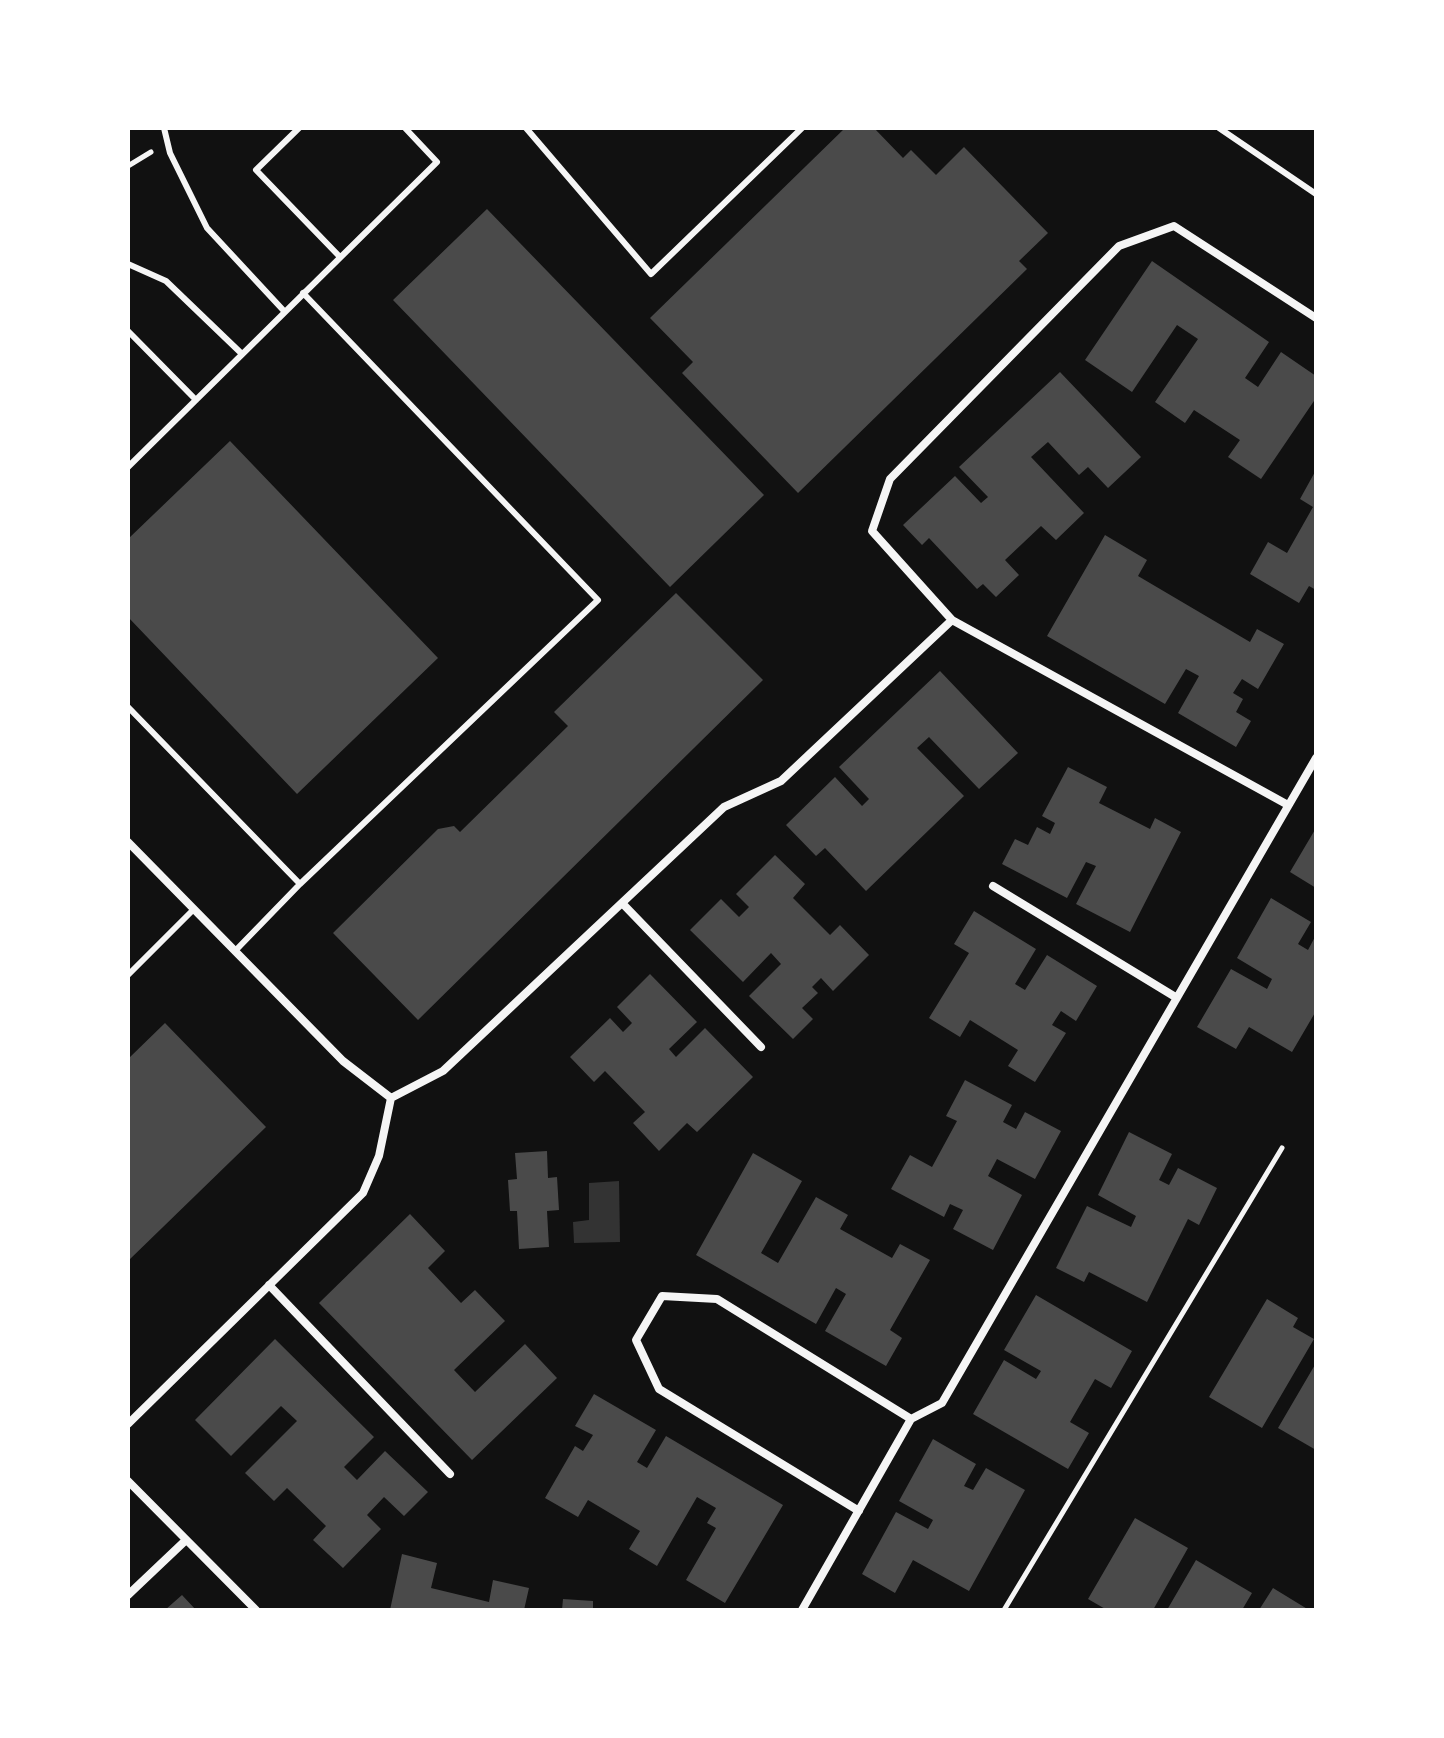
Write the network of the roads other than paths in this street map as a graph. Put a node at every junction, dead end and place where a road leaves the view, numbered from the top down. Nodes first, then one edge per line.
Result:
1 (164, 128) edge
2 (299, 128) edge
3 (405, 128) edge
4 (526, 128) edge
5 (802, 128) edge
6 (1219, 128) edge
7 (1316, 194) edge
8 (340, 257) junction
9 (128, 264) edge
10 (303, 293) junction
11 (284, 311) junction
12 (1316, 318) edge
13 (128, 331) edge
14 (242, 354) junction
15 (196, 400) junction
16 (128, 467) edge
17 (952, 620) junction
18 (128, 707) edge
19 (1316, 758) edge
20 (1288, 805) junction
21 (128, 842) edge
22 (300, 884) junction
23 (993, 886) dead end
24 (622, 903) junction
25 (194, 909) junction
26 (235, 951) junction
27 (128, 975) edge
28 (1177, 998) junction
29 (761, 1047) dead end
30 (391, 1098) junction
31 (269, 1285) junction
32 (911, 1419) junction
33 (128, 1424) edge
34 (450, 1474) dead end
35 (128, 1481) edge
36 (859, 1511) junction
37 (186, 1540) junction
38 (128, 1595) edge
39 (256, 1610) edge
40 (802, 1610) edge

1 - 11 lane
2 - 8 lane
3 - 8 lane
4 - 5 lane
6 - 7 lane
8 - 10 lane
9 - 14 lane
10 - 11 lane
10 - 22 lane
11 - 14 lane
12 - 17 street
13 - 15 lane
14 - 15 lane
15 - 16 lane
17 - 20 street
17 - 24 street
18 - 22 lane
19 - 20 street
20 - 28 street
21 - 25 street
22 - 26 lane
23 - 28 street
24 - 29 street
24 - 30 street
25 - 26 street
25 - 27 lane
26 - 30 street
28 - 32 street
30 - 31 street
31 - 33 street
31 - 34 street
32 - 36 street
32 - 36 street
35 - 37 street
36 - 40 street
37 - 38 street
37 - 39 street

